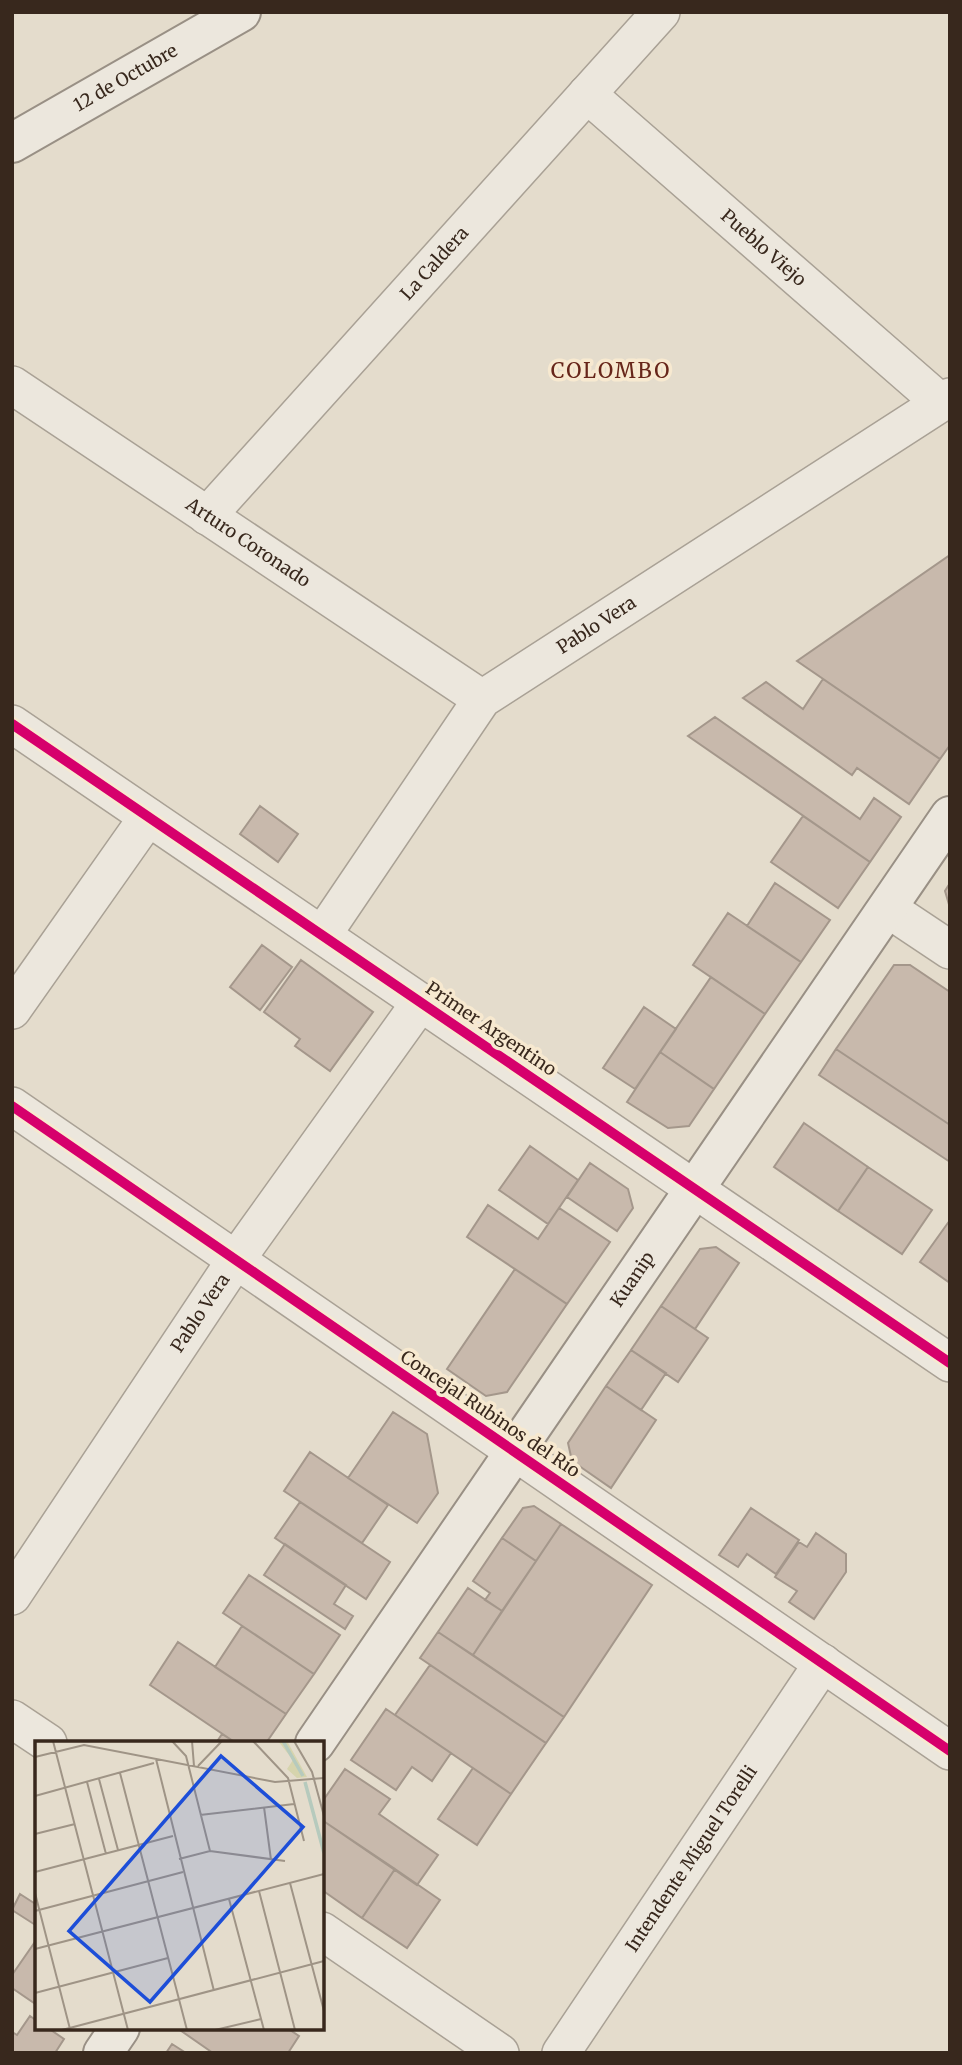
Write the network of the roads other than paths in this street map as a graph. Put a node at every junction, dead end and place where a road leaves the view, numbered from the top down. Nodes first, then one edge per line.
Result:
1 (240, 12) edge
2 (661, 12) edge
3 (587, 94) junction
4 (12, 143) edge
5 (12, 385) edge
6 (945, 400) edge
7 (207, 516) junction
8 (482, 699) junction
9 (12, 724) edge
10 (950, 816) edge
11 (148, 817) junction
12 (887, 908) junction
13 (323, 934) junction
14 (950, 950) edge
15 (420, 1003) junction
16 (12, 1010) edge
17 (12, 1106) edge
18 (695, 1187) junction
19 (235, 1261) junction
20 (950, 1363) edge
21 (514, 1451) junction
22 (12, 1596) edge
23 (822, 1663) junction
24 (12, 1719) edge
25 (45, 1741) edge
26 (316, 1741) edge
27 (950, 1751) edge
28 (324, 1932) edge
29 (119, 2030) edge
30 (103, 2053) edge
31 (500, 2053) edge
32 (561, 2053) edge

1 - 4 main road, 12 de Octubre
2 - 3 street, La Caldera
3 - 6 street, Pueblo Viejo
3 - 7 street, La Caldera
5 - 7 street, Arturo Coronado
6 - 8 street, Pablo Vera
7 - 8 street, Arturo Coronado
8 - 13 street, Pablo Vera
9 - 11 street, Primer Argentino
10 - 12 main road, Kuanip
11 - 13 street, Primer Argentino
11 - 16 street
12 - 14 street
12 - 18 main road, Kuanip
13 - 15 street, Primer Argentino
15 - 18 street, Primer Argentino
15 - 19 street, Pablo Vera
17 - 19 street, Concejal Rubinos del Río
18 - 20 street, Primer Argentino
18 - 21 main road, Kuanip
19 - 21 street, Concejal Rubinos del Río
19 - 22 street, Pablo Vera
21 - 23 street, Concejal Rubinos del Río
21 - 26 main road, Kuanip
23 - 27 street, Concejal Rubinos del Río
23 - 32 street, Intendente Miguel Torelli
24 - 25 street
28 - 31 street
29 - 30 main road

